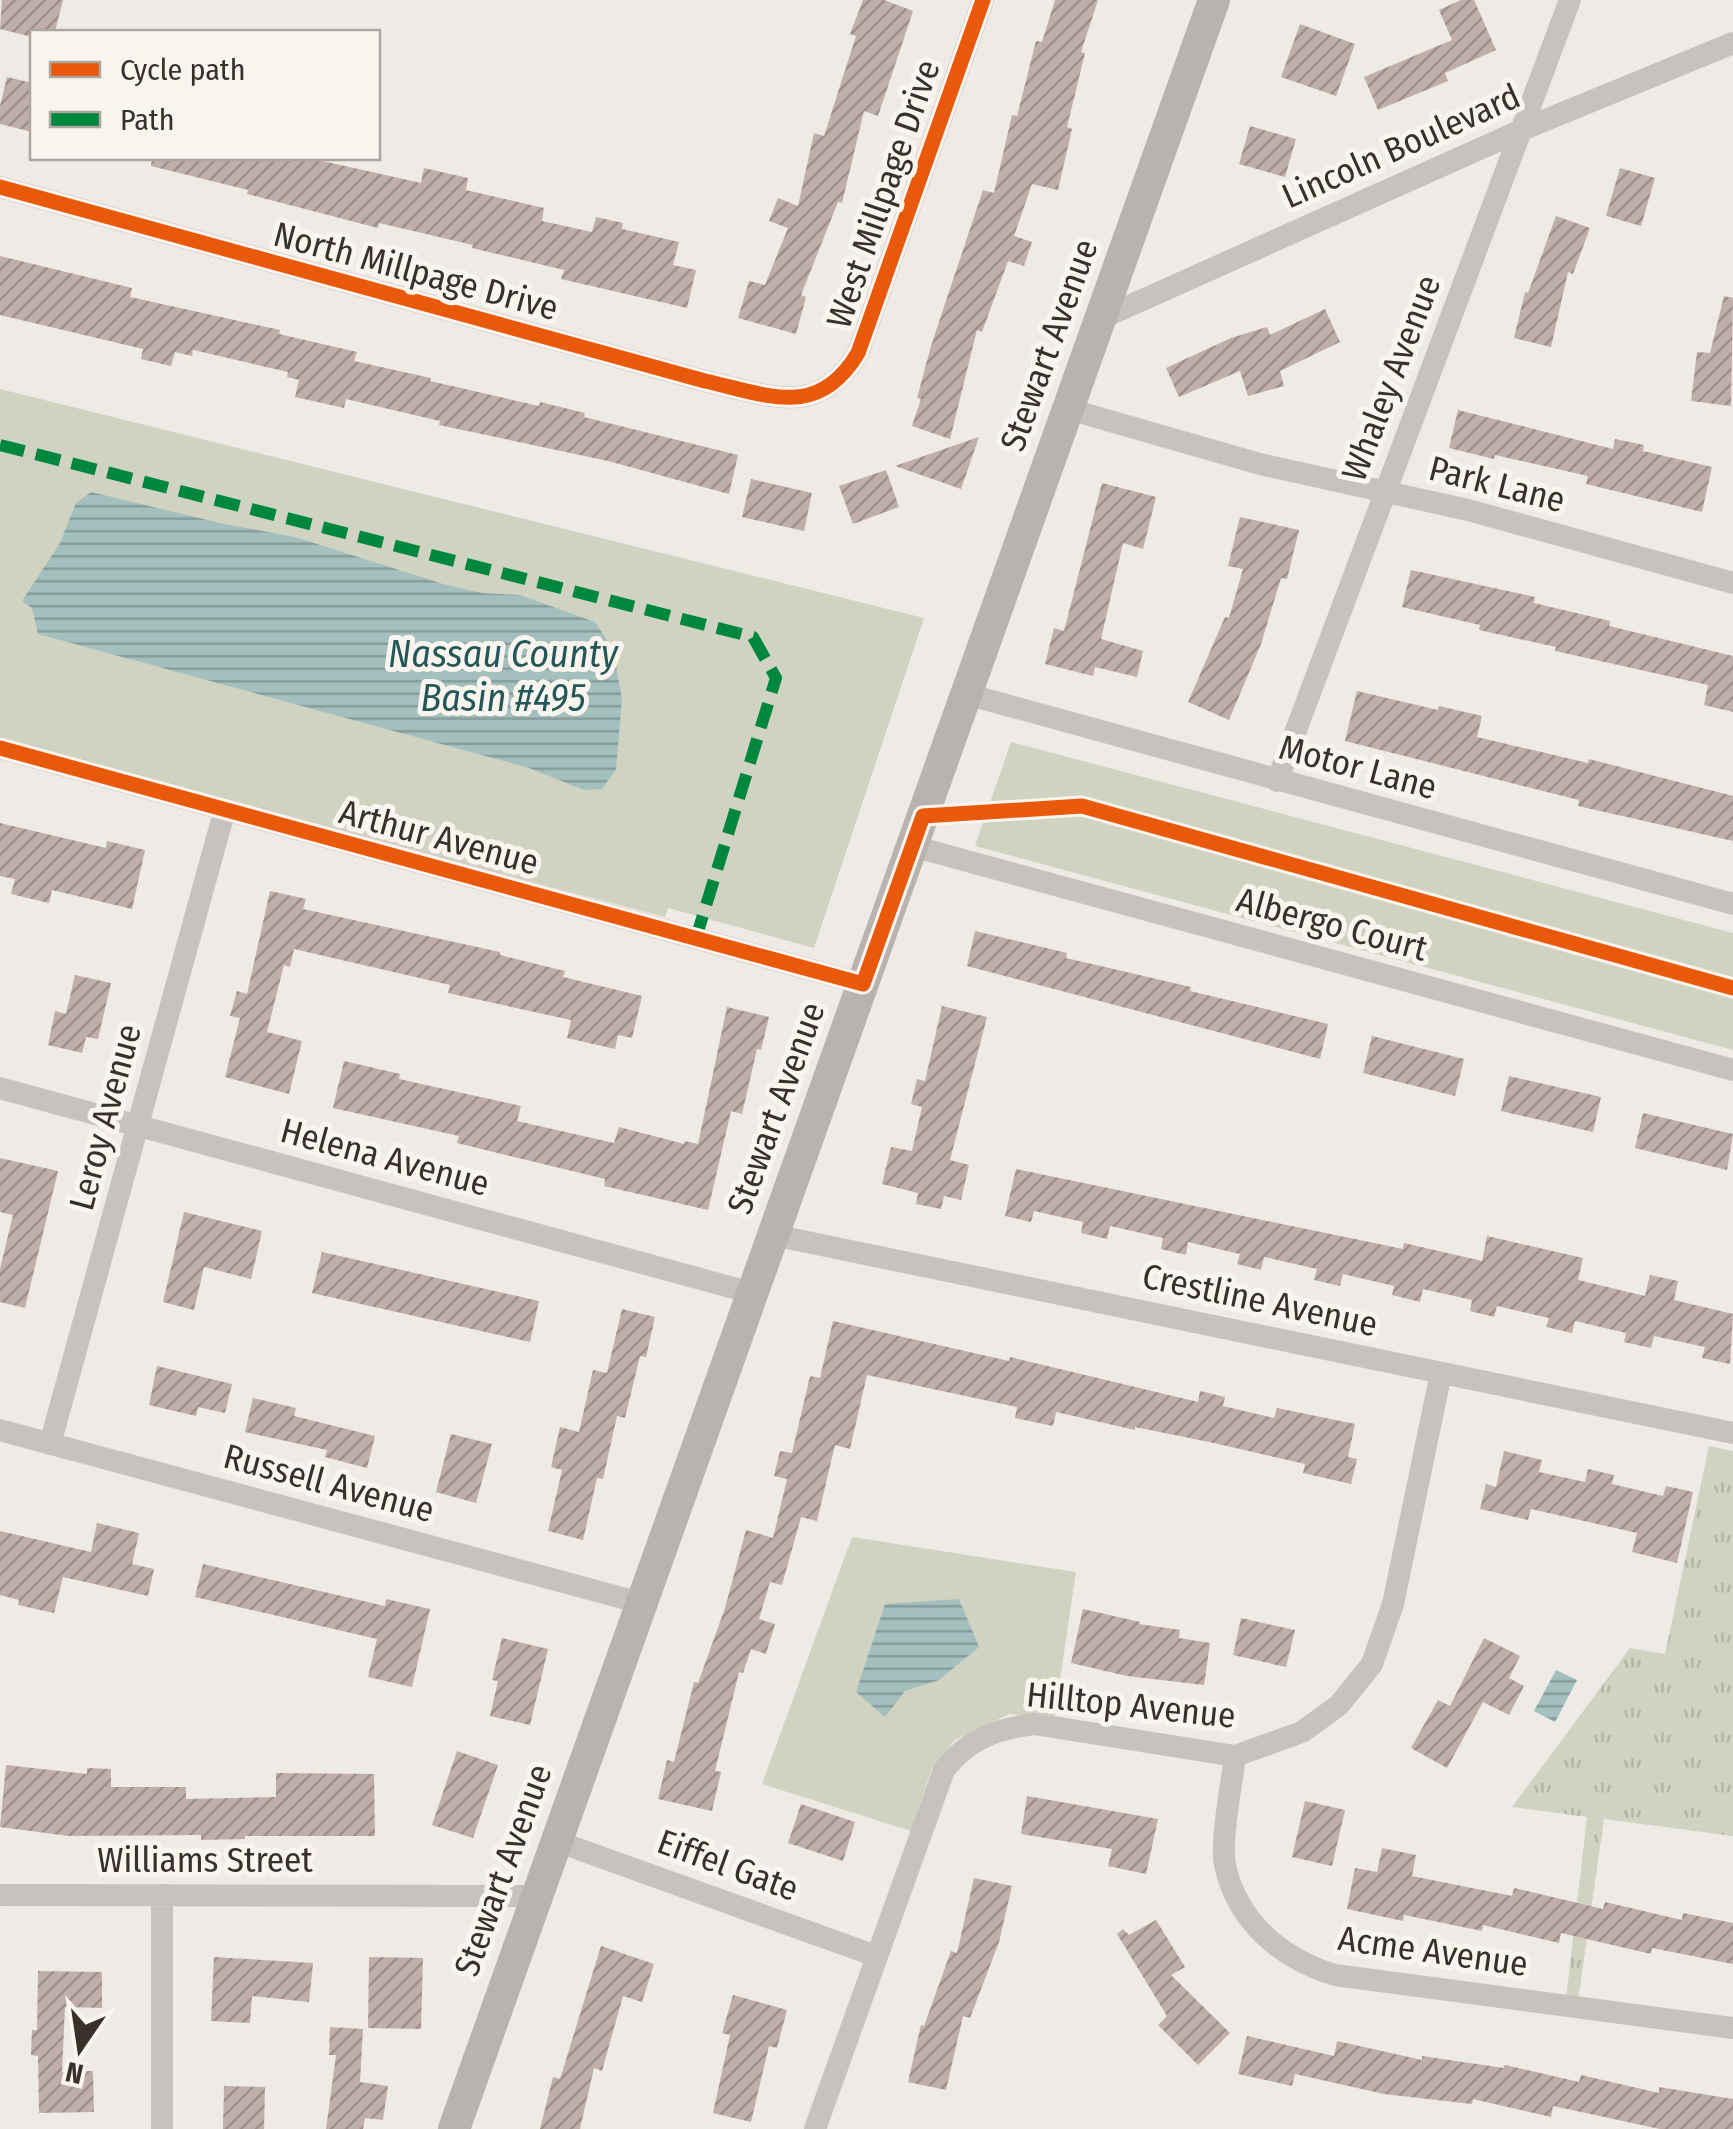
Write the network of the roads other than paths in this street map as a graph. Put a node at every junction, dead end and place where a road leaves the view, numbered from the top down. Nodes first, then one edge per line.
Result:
1 (983, 0) edge
2 (1214, 0) edge
3 (1570, 0) edge
4 (1733, 43) edge
5 (1524, 129) junction
6 (0, 187) edge
7 (1100, 320) junction
8 (819, 392) joint
9 (1068, 409) junction
10 (1384, 492) junction
11 (1732, 580) edge
12 (966, 694) junction
13 (0, 748) edge
14 (1278, 781) junction
15 (225, 809) junction
16 (912, 846) junction
17 (1733, 904) edge
18 (863, 984) junction
19 (1733, 1070) edge
20 (0, 1088) edge
21 (139, 1126) junction
22 (773, 1235) junction
23 (752, 1293) junction
24 (1441, 1372) junction
25 (0, 1430) edge
26 (1733, 1433) edge
27 (50, 1444) junction
28 (640, 1603) junction
29 (1235, 1756) junction
30 (556, 1841) junction
31 (162, 1894) junction
32 (0, 1895) edge
33 (535, 1896) junction
34 (876, 1956) junction
35 (1733, 2028) edge
36 (162, 2129) edge
37 (454, 2129) edge
38 (816, 2129) edge

1 - 8 street, West Millpage Drive
2 - 7 main road, Stewart Avenue
3 - 5 street, Whaley Avenue
4 - 5 street, Lincoln Boulevard
5 - 7 street, Lincoln Boulevard
5 - 10 street, Whaley Avenue
6 - 8 street, North Millpage Drive
7 - 9 main road, Stewart Avenue
9 - 10 street, Park Lane
9 - 12 main road, Stewart Avenue
10 - 11 street, Park Lane
10 - 14 street, Whaley Avenue
12 - 14 street, Motor Lane
12 - 16 main road, Stewart Avenue
13 - 15 street, Arthur Avenue
14 - 17 street, Motor Lane
15 - 18 street, Arthur Avenue
15 - 21 street, Leroy Avenue
16 - 18 main road, Stewart Avenue
16 - 19 street, Albergo Court
18 - 22 main road, Stewart Avenue
20 - 21 street, Helena Avenue
21 - 23 street, Helena Avenue
21 - 27 street, Leroy Avenue
22 - 23 main road, Stewart Avenue
22 - 24 street, Crestline Avenue
23 - 28 main road, Stewart Avenue
24 - 26 street, Crestline Avenue
24 - 29 street, Hilltop Avenue
25 - 27 street, Russell Avenue
27 - 28 street, Russell Avenue
28 - 30 main road, Stewart Avenue
29 - 34 street, Hilltop Avenue
29 - 35 street, Acme Avenue
30 - 33 main road, Stewart Avenue
30 - 34 street, Eiffel Gate
31 - 32 street, Williams Street
31 - 33 street, Williams Street
31 - 36 street
33 - 37 main road, Stewart Avenue
34 - 38 street, Hilltop Avenue

